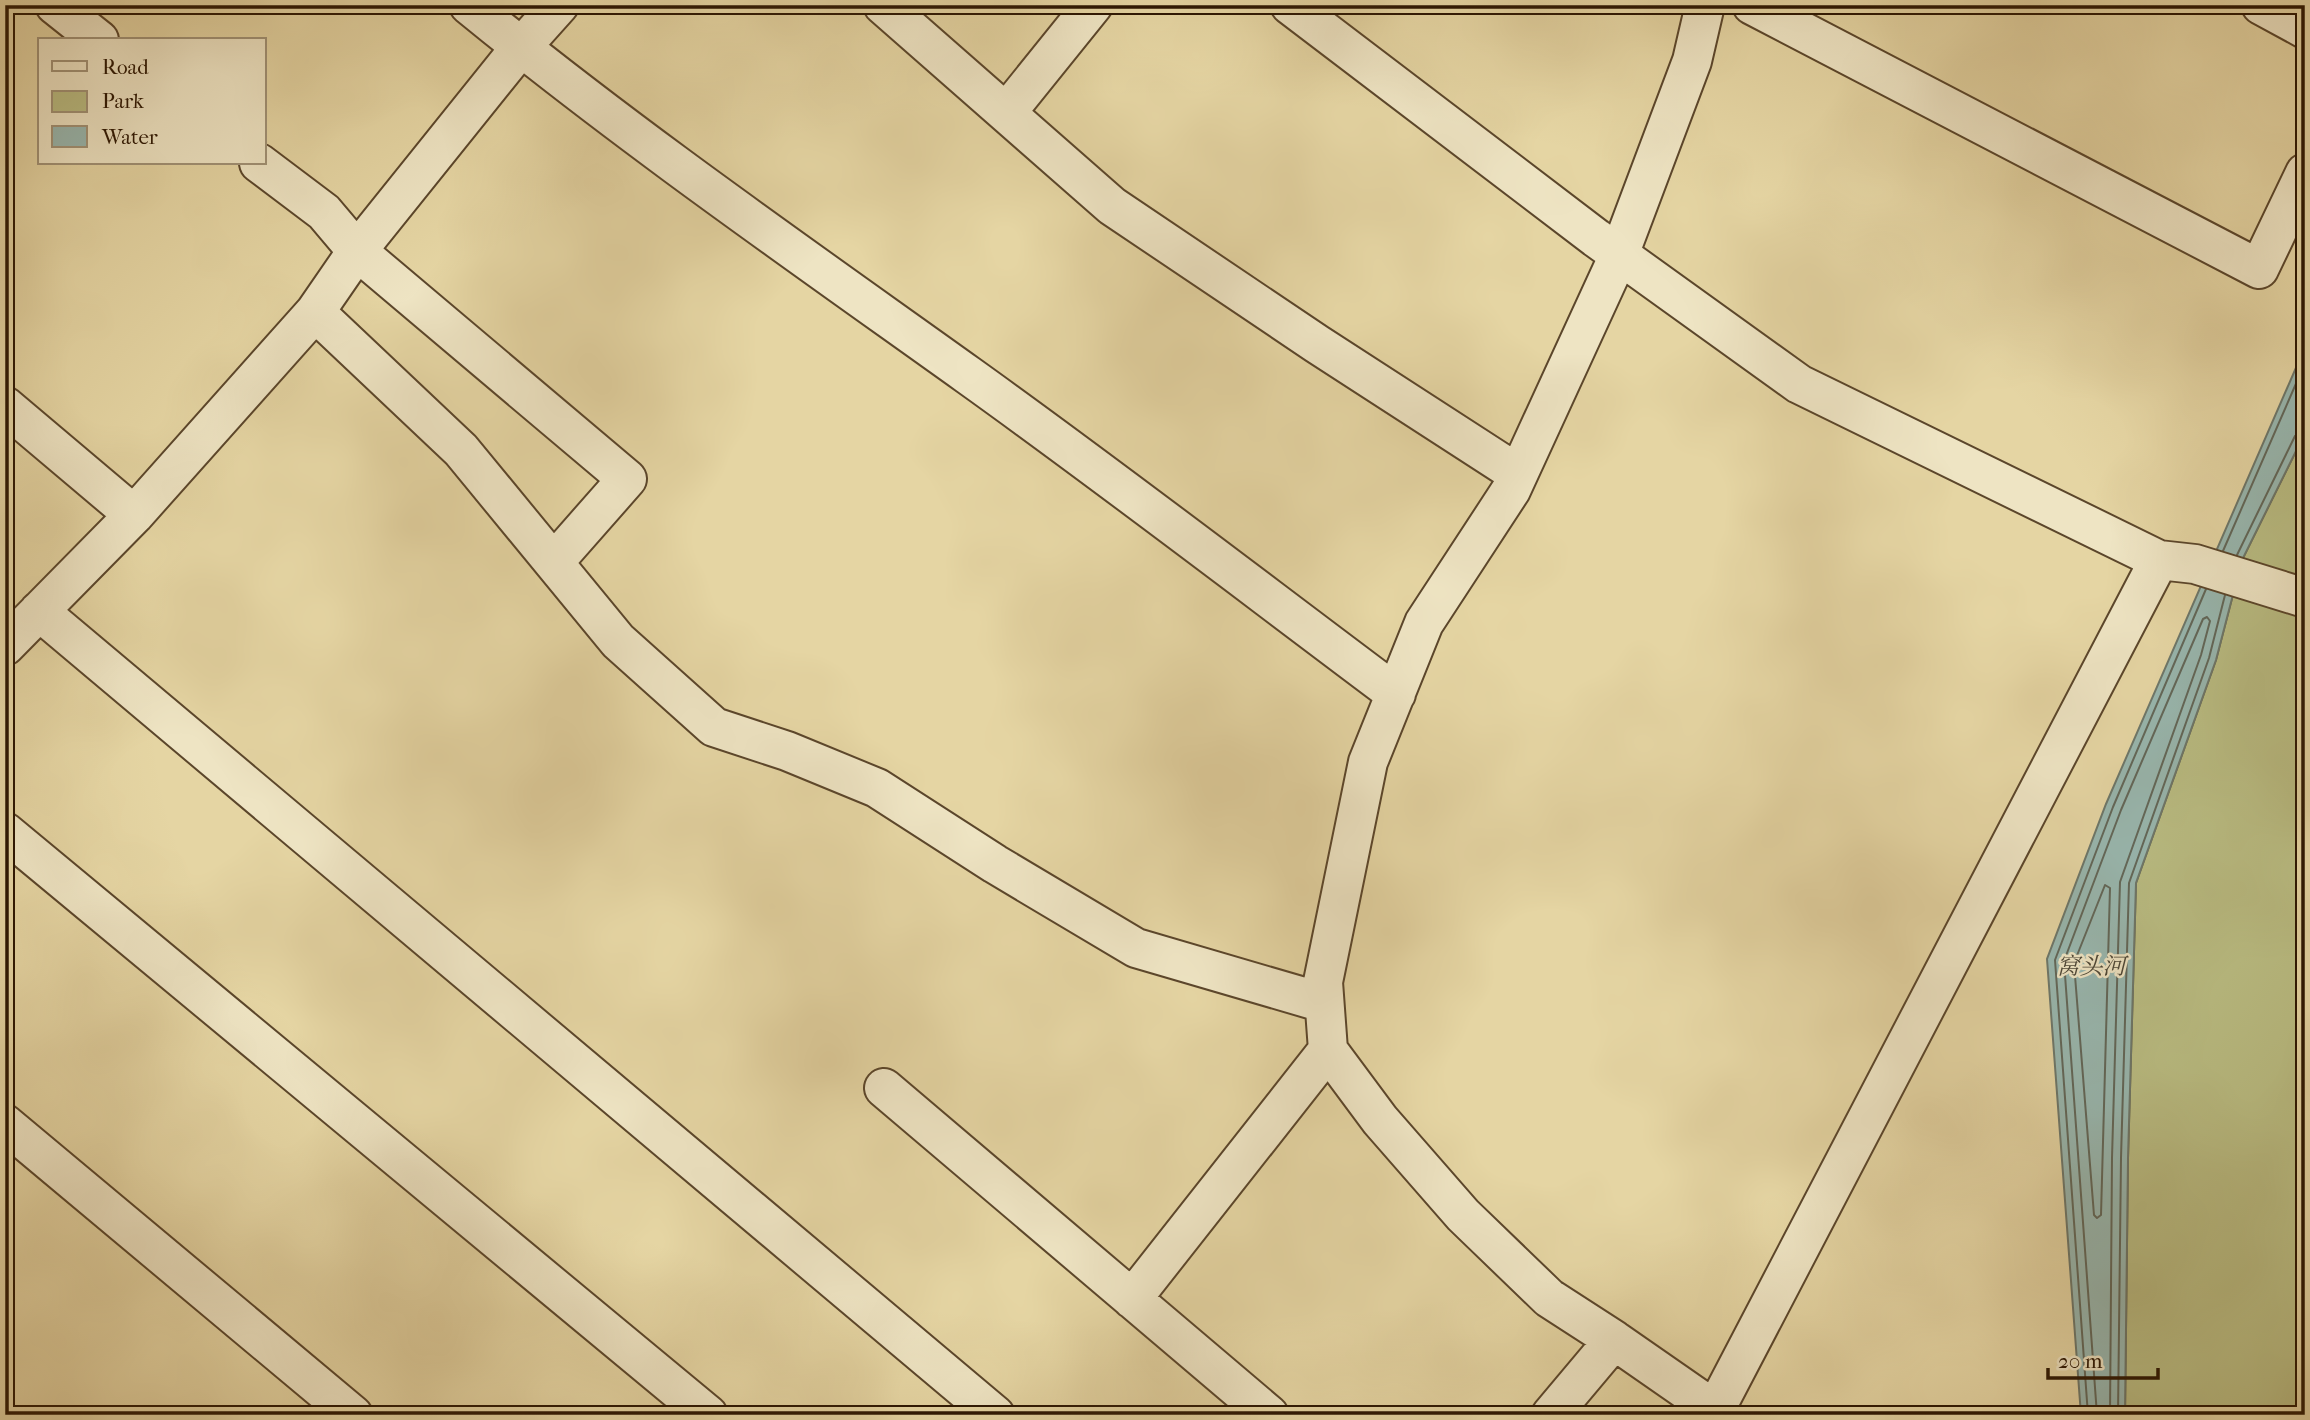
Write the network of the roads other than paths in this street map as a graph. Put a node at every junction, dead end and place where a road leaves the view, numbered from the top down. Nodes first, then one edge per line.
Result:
1 (55, 5) edge
2 (469, 5) edge
3 (559, 5) edge
4 (883, 5) edge
5 (1093, 5) edge
6 (1290, 5) edge
7 (1705, 5) edge
8 (1752, 5) edge
9 (2261, 5) edge
10 (2305, 29) edge
11 (96, 38) edge
12 (520, 47) junction
13 (1006, 113) junction
14 (260, 164) edge
15 (2305, 173) edge
16 (357, 251) junction
17 (1619, 255) junction
18 (315, 312) junction
19 (5, 406) edge
20 (1518, 474) junction
21 (134, 515) junction
22 (554, 562) junction
23 (2177, 562) junction
24 (2305, 598) edge
25 (39, 611) junction
26 (5, 646) edge
27 (1395, 694) junction
28 (5, 832) edge
29 (1324, 1003) junction
30 (1328, 1050) junction
31 (884, 1088) dead end
32 (5, 1124) edge
33 (1132, 1299) junction
34 (1614, 1339) junction
35 (1718, 1412) edge
36 (353, 1415) edge
37 (708, 1415) edge
38 (995, 1415) edge
39 (1269, 1415) edge
40 (1551, 1415) edge

1 - 11 street
2 - 12 street
3 - 12 street
4 - 13 street
5 - 13 street
6 - 17 street
7 - 17 street
8 - 15 street
9 - 10 street
12 - 16 street
12 - 27 street
13 - 20 street
14 - 16 street
16 - 18 street
16 - 22 street
17 - 20 street
17 - 23 street
18 - 21 street
18 - 22 street
19 - 21 street
20 - 27 street
21 - 25 street
22 - 29 street
23 - 24 street
23 - 35 street
25 - 26 street
25 - 38 street
27 - 29 street
28 - 37 street
29 - 30 street
30 - 33 street
30 - 34 street
31 - 33 street
32 - 36 street
33 - 39 street
34 - 35 street
34 - 40 street

